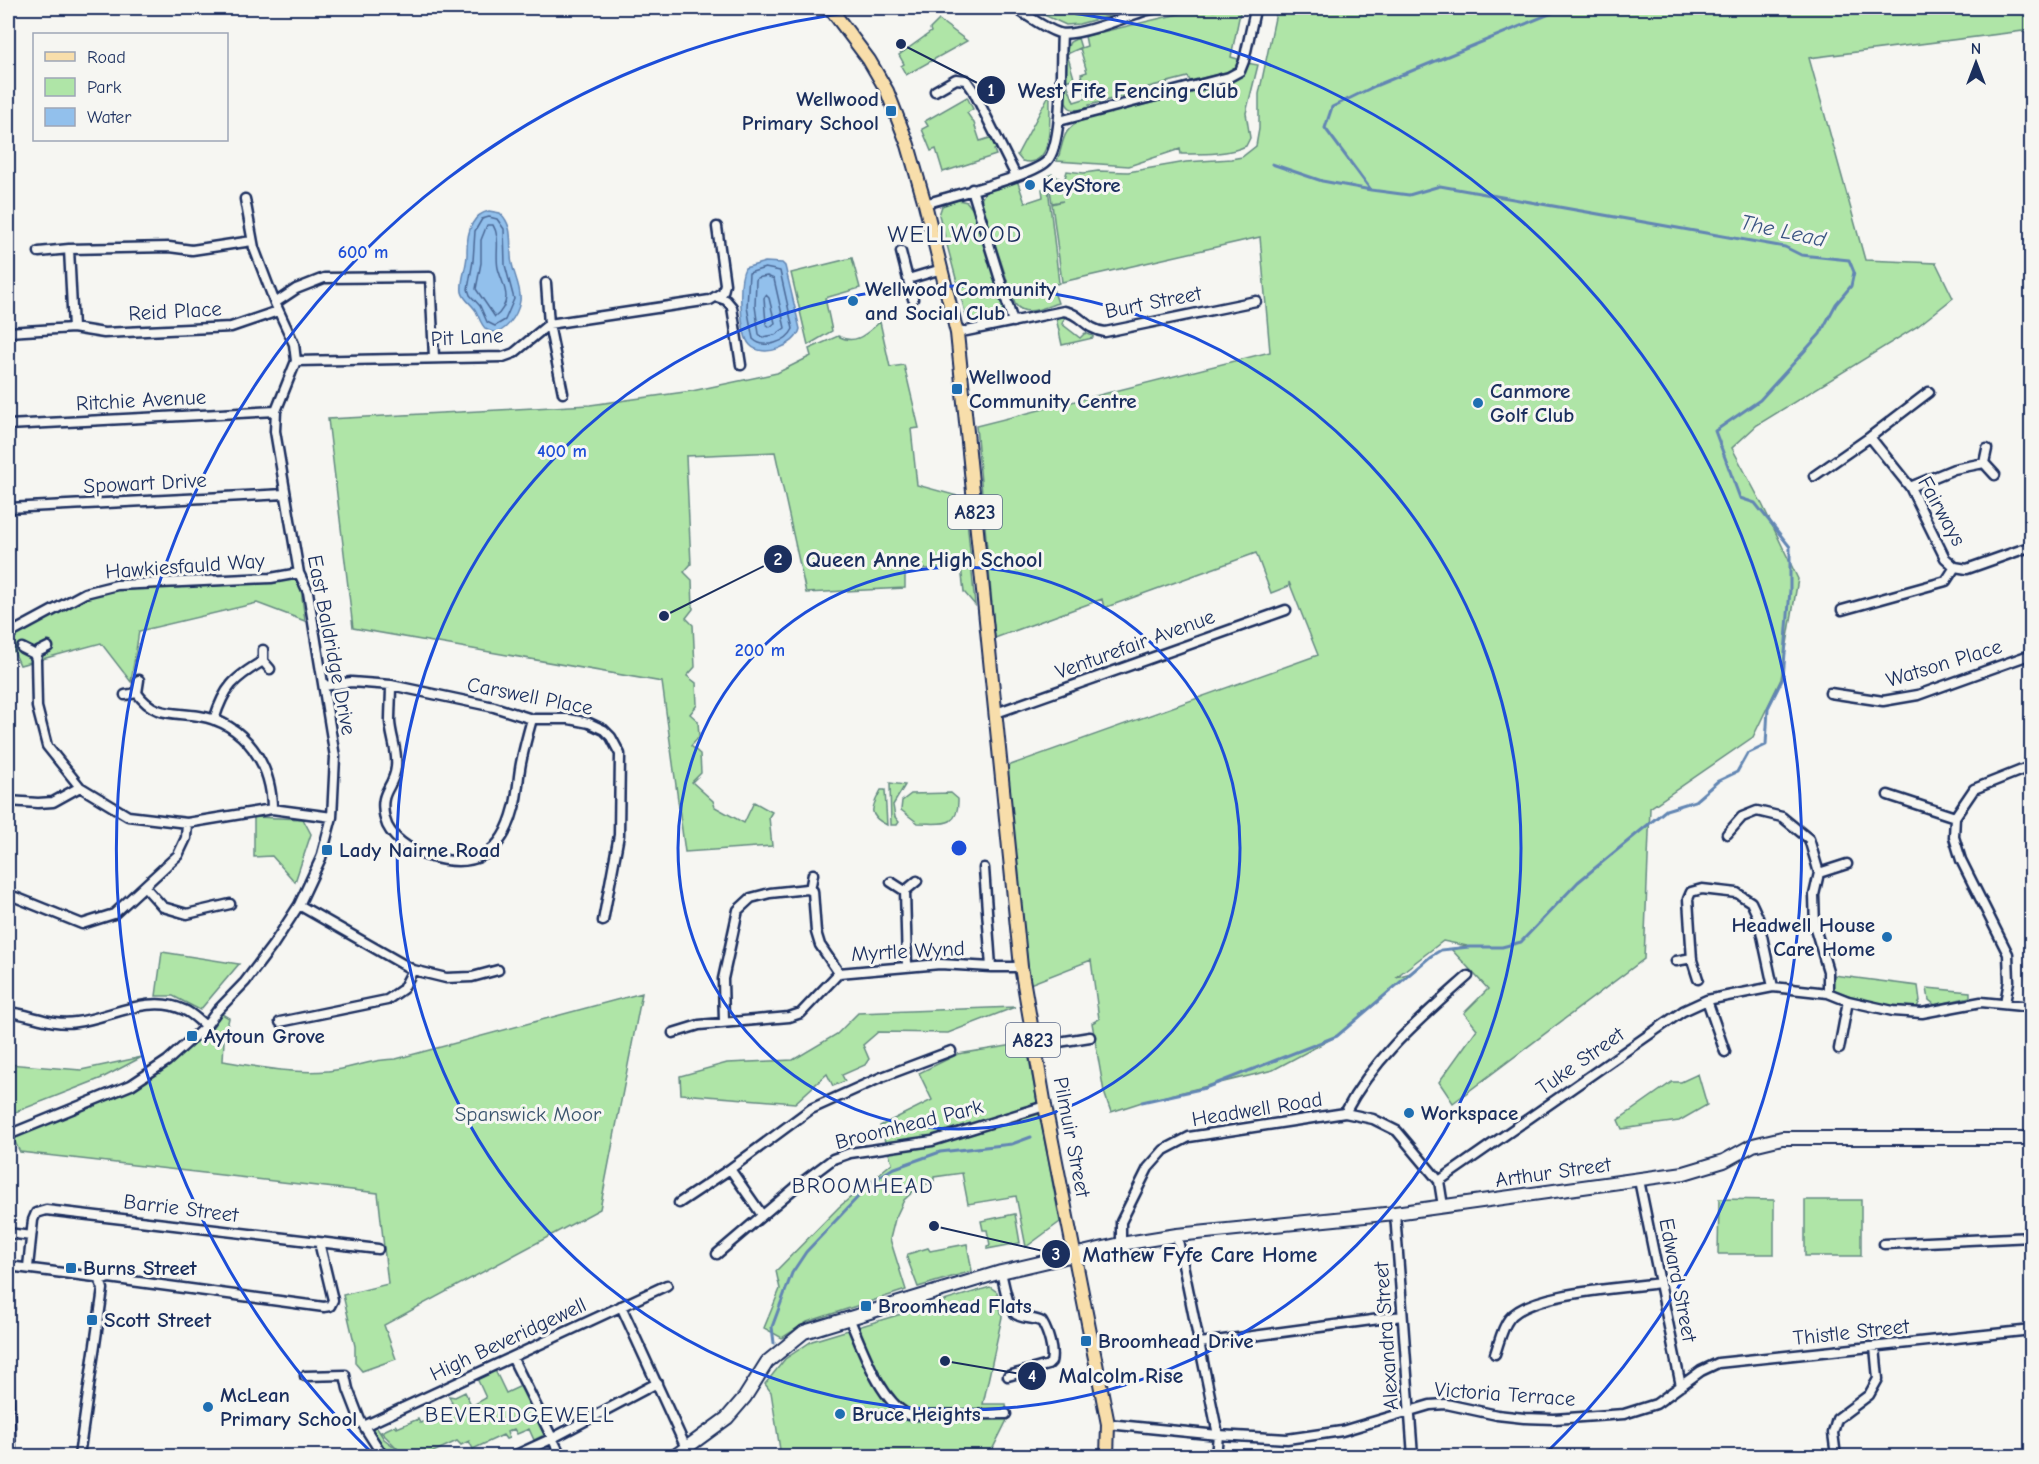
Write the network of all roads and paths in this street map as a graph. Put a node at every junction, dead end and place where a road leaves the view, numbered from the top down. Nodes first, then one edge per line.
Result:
1 (830, 8) edge
2 (1015, 8) edge
3 (1108, 8) edge
4 (1158, 8) edge
5 (1255, 10) dead end
6 (1144, 11) junction
7 (1062, 34) junction
8 (935, 91) dead end
9 (1059, 121) junction
10 (1016, 176) junction
11 (972, 189) junction
12 (245, 199) dead end
13 (925, 204) junction
14 (717, 227) dead end
15 (252, 241) junction
16 (69, 249) junction
17 (39, 252) dead end
18 (901, 252) dead end
19 (942, 269) junction
20 (908, 279) junction
21 (546, 283) dead end
22 (717, 297) junction
23 (913, 299) dead end
24 (1256, 301) dead end
25 (277, 307) junction
26 (1013, 322) junction
27 (549, 324) junction
28 (72, 328) junction
29 (8, 332) edge
30 (957, 333) junction
31 (434, 357) junction
32 (296, 361) junction
33 (741, 365) dead end
34 (1929, 392) dead end
35 (563, 393) dead end
36 (276, 411) junction
37 (8, 425) edge
38 (1870, 437) junction
39 (1987, 449) dead end
40 (1984, 463) junction
41 (1995, 475) dead end
42 (1814, 476) dead end
43 (1910, 487) junction
44 (285, 494) junction
45 (8, 508) edge
46 (2031, 546) edge
47 (1955, 567) junction
48 (299, 573) junction
49 (1286, 610) dead end
50 (1842, 610) dead end
51 (8, 623) edge
52 (48, 647) dead end
53 (22, 648) dead end
54 (263, 650) dead end
55 (2031, 654) edge
56 (36, 659) junction
57 (263, 661) junction
58 (270, 669) dead end
59 (139, 680) dead end
60 (391, 685) junction
61 (324, 686) junction
62 (137, 693) junction
63 (1830, 693) dead end
64 (125, 695) dead end
65 (996, 713) junction
66 (532, 719) junction
67 (214, 720) junction
68 (2031, 766) edge
69 (80, 786) junction
70 (1888, 795) dead end
71 (8, 801) edge
72 (272, 810) junction
73 (332, 817) junction
74 (1955, 817) junction
75 (187, 823) junction
76 (1727, 834) dead end
77 (1847, 864) dead end
78 (984, 868) dead end
79 (1819, 873) junction
80 (813, 874) dead end
81 (917, 881) dead end
82 (891, 882) dead end
83 (146, 887) junction
84 (810, 890) junction
85 (905, 891) junction
86 (8, 897) edge
87 (230, 904) dead end
88 (298, 904) junction
89 (603, 921) dead end
90 (1692, 958) junction
91 (1676, 961) dead end
92 (907, 965) junction
93 (991, 967) junction
94 (1021, 967) junction
95 (413, 970) junction
96 (498, 970) dead end
97 (839, 973) junction
98 (1468, 976) dead end
99 (1698, 980) dead end
100 (1773, 987) junction
101 (1827, 993) junction
102 (1707, 1000) junction
103 (1848, 1001) junction
104 (2005, 1003) junction
105 (2031, 1007) edge
106 (8, 1012) edge
107 (280, 1022) dead end
108 (724, 1022) junction
109 (206, 1026) junction
110 (673, 1033) dead end
111 (1090, 1036) dead end
112 (1034, 1046) junction
113 (1839, 1049) dead end
114 (951, 1051) dead end
115 (1725, 1052) dead end
116 (1045, 1106) junction
117 (1345, 1113) junction
118 (8, 1135) edge
119 (2031, 1138) edge
120 (730, 1169) junction
121 (1640, 1180) junction
122 (1439, 1181) junction
123 (679, 1203) dead end
124 (1443, 1206) junction
125 (1395, 1213) junction
126 (762, 1215) junction
127 (8, 1233) edge
128 (1178, 1235) junction
129 (31, 1236) junction
130 (2031, 1237) edge
131 (319, 1242) junction
132 (1121, 1244) junction
133 (1884, 1244) dead end
134 (378, 1249) dead end
135 (717, 1254) dead end
136 (1075, 1254) junction
137 (8, 1266) edge
138 (28, 1267) junction
139 (1001, 1272) junction
140 (100, 1281) junction
141 (1660, 1283) junction
142 (667, 1285) dead end
143 (621, 1306) junction
144 (1402, 1316) junction
145 (849, 1318) junction
146 (2031, 1330) edge
147 (1200, 1343) junction
148 (1875, 1347) junction
149 (1496, 1354) dead end
150 (512, 1357) junction
151 (305, 1376) dead end
152 (1008, 1376) dead end
153 (8, 1377) edge
154 (657, 1383) junction
155 (1681, 1386) junction
156 (1410, 1410) junction
157 (1006, 1414) dead end
158 (1108, 1424) junction
159 (364, 1426) junction
160 (1218, 1435) junction
161 (551, 1439) junction
162 (686, 1448) junction
163 (11, 1456) edge
164 (79, 1456) edge
165 (383, 1456) edge
166 (514, 1456) edge
167 (561, 1456) edge
168 (675, 1456) edge
169 (1107, 1456) edge
170 (1216, 1456) edge
171 (1413, 1456) edge
172 (1836, 1456) edge

1 - 13 main road, A823
2 - 7 street
3 - 6 street
4 - 6 street
5 - 9 street
6 - 7 street
7 - 9 street
8 - 10 street
9 - 10 street
10 - 11 street
11 - 13 street
11 - 26 street
12 - 15 street
13 - 19 main road, A823
14 - 22 street
15 - 16 street
15 - 25 street
16 - 17 street
16 - 28 street
18 - 20 street
19 - 20 street
19 - 30 main road, A823
20 - 23 street
21 - 27 street
22 - 27 street
22 - 33 street
24 - 26 street, Burt Street
25 - 28 street, Reid Place
25 - 31 street, Reid Place
25 - 32 street
26 - 30 street, Burt Street
27 - 31 street, Pit Lane
27 - 35 street
28 - 29 street, Reid Place
30 - 65 main road, A823
31 - 32 street, Pit Lane
32 - 36 street, East Baldridge Drive
34 - 38 street
36 - 37 street, Ritchie Avenue
36 - 44 street, East Baldridge Drive
38 - 42 street
38 - 43 street, Fairways
39 - 40 street
40 - 41 street
40 - 43 street
43 - 47 street, Fairways
44 - 45 street, Spowart Drive
44 - 48 street, East Baldridge Drive
46 - 47 street, Fairways
47 - 50 street
48 - 51 street, Hawkiesfauld Way
48 - 61 street, East Baldridge Drive
49 - 65 street, Venturefair Avenue
52 - 56 street
53 - 56 street
54 - 57 street
55 - 63 street, Watson Place
56 - 69 street
57 - 58 street
57 - 67 street
59 - 62 street
60 - 61 street, Carswell Place
60 - 66 street, Carswell Place
60 - 66 street
61 - 73 street, East Baldridge Drive
62 - 64 street
62 - 67 street
65 - 94 main road, Pilmuir Street / A823
66 - 89 street, Carswell Place
67 - 72 street
68 - 74 street
69 - 71 street
69 - 75 street
70 - 74 street
72 - 73 street
72 - 75 street
73 - 88 street, East Baldridge Drive
74 - 104 street
75 - 83 street
76 - 79 street
77 - 79 street
78 - 93 street
79 - 101 street
80 - 84 street
81 - 85 street
82 - 85 street
83 - 86 street
83 - 87 street
84 - 97 street
84 - 108 street
85 - 92 street
88 - 95 street
88 - 109 street, East Baldridge Drive
90 - 91 street
90 - 99 street
90 - 100 street
92 - 93 street, Myrtle Wynd
92 - 97 street, Myrtle Wynd
93 - 94 street, Myrtle Wynd
94 - 112 main road, Pilmuir Street / A823
95 - 96 street
95 - 107 street
97 - 108 street, Myrtle Wynd
98 - 117 street
100 - 101 street, Tuke Street
100 - 102 street, Tuke Street
101 - 103 street, Tuke Street
102 - 115 street
102 - 122 street, Tuke Street
103 - 104 street, Tuke Street
103 - 113 street
104 - 105 street, Tuke Street
106 - 109 street
108 - 110 street, Myrtle Wynd
109 - 118 street, East Baldridge Drive
111 - 112 street
112 - 116 main road, Pilmuir Street / A823
114 - 120 street, Broomhead Park
116 - 126 street, Broomhead Park
116 - 136 main road, Pilmuir Street / A823
117 - 122 street, Headwell Road
117 - 132 street, Headwell Road
119 - 121 street, Arthur Street
120 - 123 street, Broomhead Park
120 - 126 street
121 - 124 street, Arthur Street
121 - 141 street, Edward Street
122 - 124 street
124 - 125 street, Arthur Street
125 - 128 street, Arthur Street
125 - 144 street, Alexandra Street
126 - 135 street, Broomhead Park
127 - 129 street
128 - 132 street, Arthur Street
128 - 147 street
129 - 131 street, Barrie Street
129 - 138 street, Barrie Street
130 - 133 street
131 - 134 street, Barrie Street
131 - 140 street
132 - 136 street, Arthur Street
136 - 139 street
136 - 158 main road, Pilmuir Street / A823
137 - 138 street
138 - 140 street
139 - 145 street
139 - 152 street
140 - 164 street
141 - 149 street
141 - 155 street, Edward Street
142 - 143 street, High Beveridgewell
143 - 150 street, High Beveridgewell
143 - 154 street
144 - 147 street
144 - 156 street, Alexandra Street
145 - 157 street
145 - 162 street
146 - 148 street, Thistle Street
147 - 160 street
148 - 155 street, Thistle Street
148 - 172 street
150 - 159 street, High Beveridgewell
150 - 161 street
151 - 159 street
153 - 163 street
154 - 161 street
154 - 162 street
155 - 156 street, Victoria Terrace
156 - 160 street, Victoria Terrace
156 - 171 street, Alexandra Street
158 - 160 street, Victoria Terrace
158 - 169 main road, Pilmuir Street / A823
159 - 165 street
160 - 170 street
161 - 166 street
161 - 167 street
162 - 168 street

